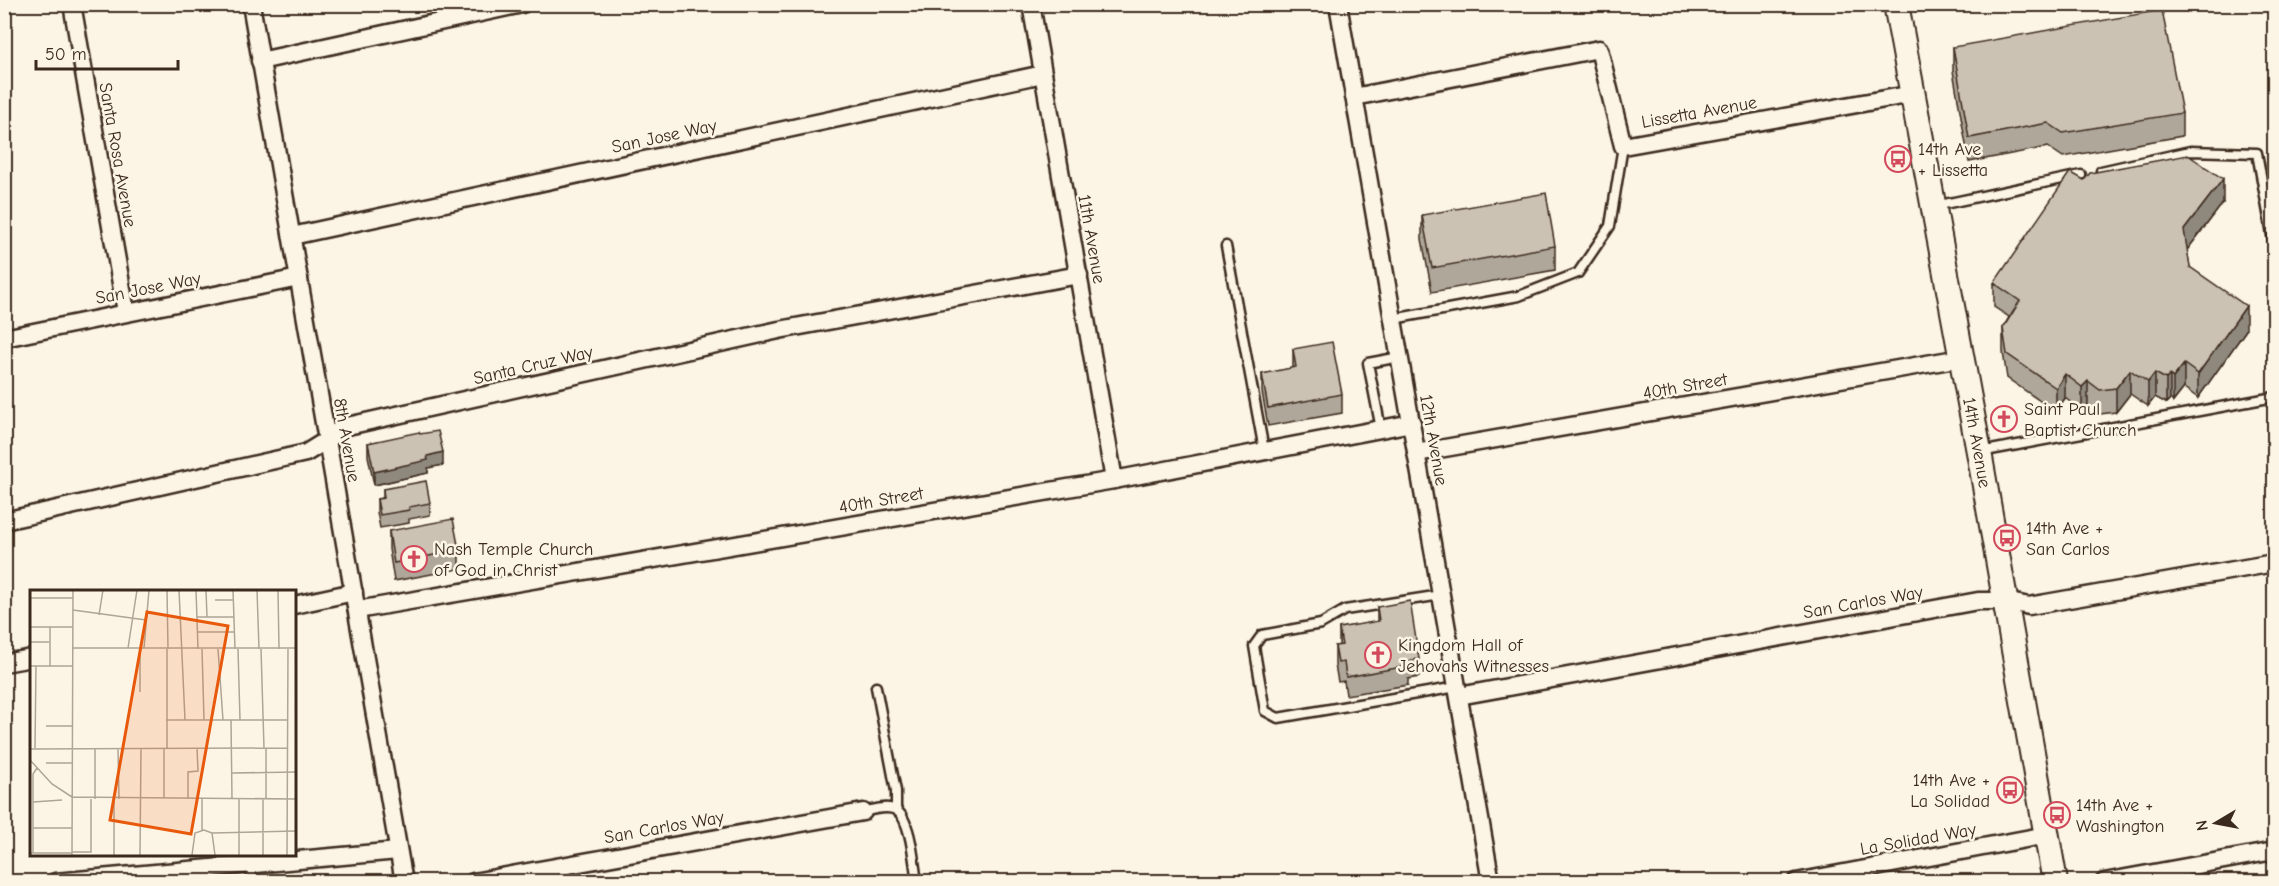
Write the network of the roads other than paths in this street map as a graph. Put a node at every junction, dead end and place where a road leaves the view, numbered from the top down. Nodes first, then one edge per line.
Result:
1 (72, 4) edge
2 (251, 4) edge
3 (522, 4) edge
4 (1031, 4) edge
5 (1338, 4) edge
6 (1896, 4) edge
7 (260, 61) junction
8 (1043, 74) junction
9 (1913, 94) junction
10 (1354, 97) junction
11 (1623, 146) junction
12 (2101, 171) edge
13 (2081, 175) edge
14 (1934, 206) junction
15 (292, 236) junction
16 (1226, 246) dead end
17 (2274, 246) edge
18 (1079, 274) junction
19 (299, 278) junction
20 (126, 312) junction
21 (1393, 319) junction
22 (4, 338) edge
23 (1400, 357) junction
24 (1960, 358) junction
25 (2274, 397) edge
26 (1412, 423) junction
27 (1381, 429) junction
28 (327, 440) junction
29 (1264, 450) junction
30 (1979, 452) junction
31 (1416, 453) junction
32 (1114, 480) junction
33 (4, 520) edge
34 (2274, 563) edge
35 (354, 592) junction
36 (1441, 595) junction
37 (2005, 601) junction
38 (296, 605) edge
39 (357, 610) junction
40 (30, 658) edge
41 (4, 663) edge
42 (876, 687) dead end
43 (1458, 691) junction
44 (896, 810) junction
45 (863, 812) joint
46 (2047, 835) junction
47 (398, 851) junction
48 (2274, 851) edge
49 (249, 859) edge
50 (2170, 876) edge
51 (94, 880) edge
52 (55, 882) edge
53 (253, 882) edge
54 (404, 882) edge
55 (473, 882) edge
56 (917, 882) edge
57 (1491, 882) edge
58 (1796, 882) edge
59 (2055, 882) edge
60 (2103, 882) edge

1 - 20 street, Santa Rosa Avenue
2 - 7 street, 8th Avenue
3 - 7 street
4 - 8 street, 11th Avenue
5 - 10 street, 12th Avenue
6 - 9 street, 14th Avenue
7 - 15 street, 8th Avenue
8 - 15 street, San Jose Way
8 - 18 street, 11th Avenue
9 - 11 street, Lissetta Avenue
9 - 14 street, 14th Avenue
10 - 11 street, Lissetta Avenue
10 - 21 street, 12th Avenue
11 - 21 lane
12 - 17 lane
13 - 14 lane
14 - 24 street, 14th Avenue
15 - 19 street, 8th Avenue
16 - 29 lane
18 - 28 street, Santa Cruz Way
18 - 32 street, 11th Avenue
19 - 20 street, San Jose Way
19 - 28 street, 8th Avenue
20 - 22 street, San Jose Way
21 - 23 street, 12th Avenue
23 - 26 street, 12th Avenue
23 - 27 lane
24 - 30 street, 14th Avenue
24 - 31 street, 40th Street
25 - 30 lane
26 - 27 street, 40th Street
26 - 31 street, 12th Avenue
27 - 29 street, 40th Street
28 - 33 street, Santa Cruz Way
28 - 35 street, 8th Avenue
29 - 32 street, 40th Street
30 - 37 street, 14th Avenue
31 - 36 street, 12th Avenue
32 - 39 street, 40th Street
34 - 37 street, San Carlos Way
35 - 38 street
35 - 39 street, 8th Avenue
36 - 43 street, 12th Avenue
36 - 43 lane
37 - 43 street, San Carlos Way
37 - 46 street, 14th Avenue
39 - 47 street, 8th Avenue
40 - 41 street
42 - 44 lane
43 - 57 street, 12th Avenue
44 - 45 lane
44 - 56 lane
45 - 55 street, San Carlos Way
46 - 58 street, La Solidad Way
46 - 59 street, 14th Avenue
47 - 49 street
47 - 54 street, 8th Avenue
48 - 50 street
49 - 51 street
49 - 53 lane
50 - 60 street
51 - 52 street

